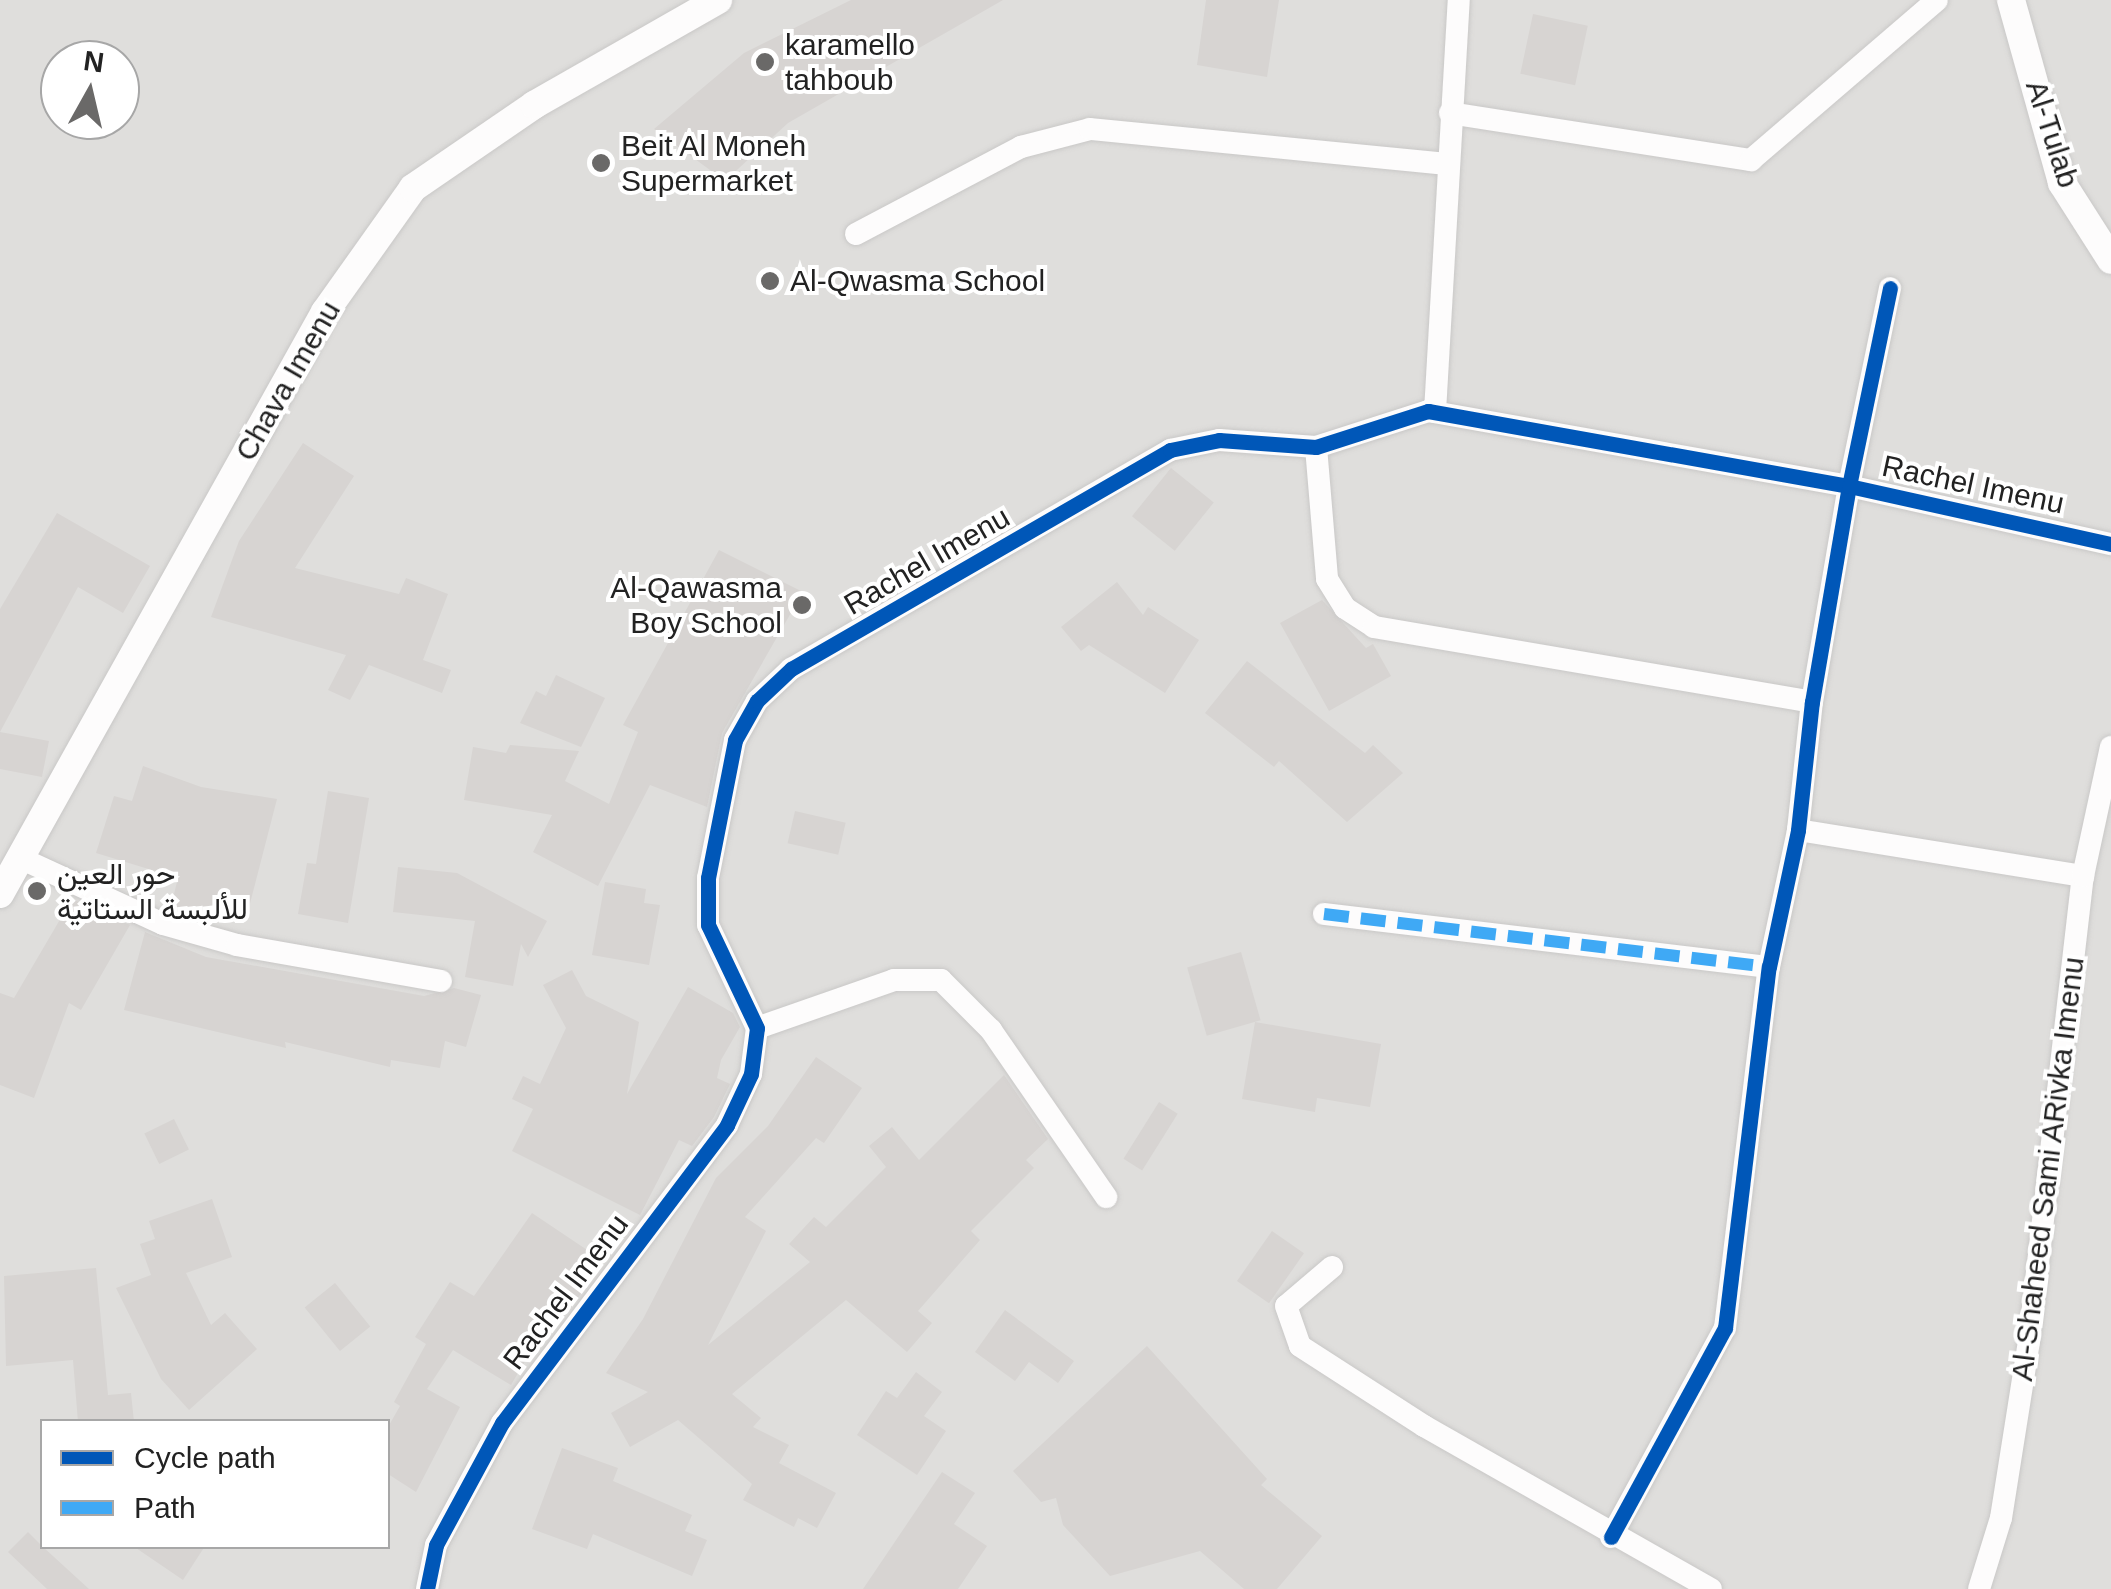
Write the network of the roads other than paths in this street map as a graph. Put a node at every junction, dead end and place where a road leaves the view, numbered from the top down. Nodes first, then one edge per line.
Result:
1 (718, 0) edge
2 (1459, 0) edge
3 (1937, 0) edge
4 (2011, 0) edge
5 (1450, 114) junction
6 (1446, 164) junction
7 (856, 234) dead end
8 (2111, 260) edge
9 (1890, 288) dead end
10 (1436, 412) junction
11 (1316, 447) junction
12 (1849, 486) junction
13 (2111, 544) edge
14 (1812, 702) junction
15 (2111, 748) edge
16 (1798, 830) junction
17 (20, 858) junction
18 (2083, 876) junction
19 (0, 894) edge
20 (1324, 914) dead end
21 (1769, 967) junction
22 (441, 981) dead end
23 (757, 1028) junction
24 (1106, 1197) dead end
25 (1332, 1266) dead end
26 (1611, 1537) junction
27 (428, 1589) edge
28 (1711, 1589) edge
29 (1979, 1589) edge

1 - 17 street, Chava Imenu
2 - 5 street
3 - 5 street
4 - 8 street, Al-Tulab
5 - 6 street
6 - 7 street
6 - 10 street
9 - 12 street
10 - 11 street, Rachel Imenu
10 - 12 street, Rachel Imenu
11 - 14 street
11 - 23 street, Rachel Imenu
12 - 13 street, Rachel Imenu
12 - 14 street
14 - 16 street
15 - 18 street, Al-Shaheed Sami ARivka Imenu
16 - 18 street
16 - 21 street
17 - 19 street, Chava Imenu
17 - 22 street
18 - 29 street, Al-Shaheed Sami ARivka Imenu
20 - 21 street
21 - 26 street
23 - 24 street
23 - 27 street, Rachel Imenu
25 - 26 street
26 - 28 street

